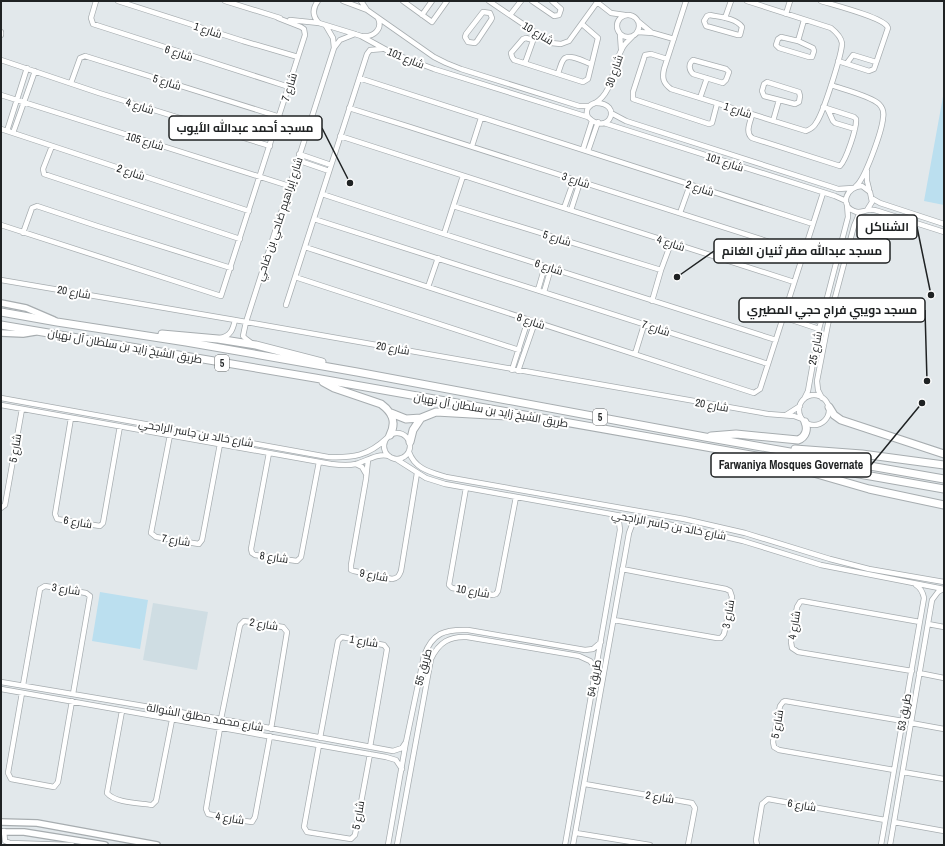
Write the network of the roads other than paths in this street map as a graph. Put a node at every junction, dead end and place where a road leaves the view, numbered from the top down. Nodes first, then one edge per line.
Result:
1 (96, 1) edge
2 (118, 1) edge
3 (224, 1) edge
4 (318, 1) edge
5 (343, 1) edge
6 (361, 1) edge
7 (403, 1) edge
8 (432, 1) edge
9 (447, 1) edge
10 (489, 1) edge
11 (521, 1) edge
12 (532, 1) edge
13 (552, 1) edge
14 (686, 1) edge
15 (731, 1) edge
16 (790, 1) edge
17 (821, 1) edge
18 (597, 2) edge
19 (751, 2) edge
20 (495, 5) junction
21 (367, 10) junction
22 (490, 13) junction
23 (611, 13) junction
24 (422, 14) junction
25 (786, 14) junction
26 (510, 15) junction
27 (625, 15) junction
28 (377, 16) junction
29 (278, 18) junction
30 (725, 18) junction
31 (804, 20) junction
32 (639, 22) junction
33 (319, 23) junction
34 (582, 24) junction
35 (617, 24) junction
36 (326, 26) junction
37 (1, 32) edge
38 (638, 32) junction
39 (653, 33) junction
40 (355, 34) junction
41 (535, 34) junction
42 (620, 34) junction
43 (1, 35) edge
44 (362, 36) junction
45 (632, 37) junction
46 (674, 39) junction
47 (533, 40) junction
48 (798, 41) junction
49 (334, 48) junction
50 (384, 50) junction
51 (621, 50) junction
52 (298, 57) junction
53 (666, 59) junction
54 (1, 60) edge
55 (838, 61) junction
56 (876, 62) junction
57 (525, 63) junction
58 (847, 63) junction
59 (591, 64) junction
60 (27, 68) junction
61 (35, 71) junction
62 (558, 73) junction
63 (481, 75) junction
64 (359, 78) junction
65 (707, 78) junction
66 (476, 82) junction
67 (503, 82) junction
68 (71, 83) junction
69 (831, 84) junction
70 (289, 87) junction
71 (499, 90) junction
72 (606, 93) junction
73 (1, 95) edge
74 (700, 98) junction
75 (17, 100) junction
76 (779, 100) junction
77 (24, 102) junction
78 (595, 103) junction
79 (718, 104) junction
80 (590, 106) junction
81 (608, 107) junction
82 (349, 108) junction
83 (826, 108) junction
84 (611, 114) junction
85 (752, 115) junction
86 (280, 117) junction
87 (588, 117) junction
88 (481, 118) junction
89 (592, 121) junction
90 (773, 121) junction
91 (598, 122) junction
92 (604, 123) junction
93 (1, 129) edge
94 (855, 129) junction
95 (7, 131) junction
96 (13, 133) junction
97 (340, 136) junction
98 (52, 146) junction
99 (270, 146) junction
100 (472, 146) junction
101 (704, 146) junction
102 (585, 150) junction
103 (722, 152) junction
104 (299, 154) junction
105 (700, 154) junction
106 (718, 159) junction
107 (297, 160) junction
108 (331, 165) junction
109 (867, 170) junction
110 (329, 171) junction
111 (463, 176) junction
112 (260, 177) junction
113 (574, 180) junction
114 (580, 182) junction
115 (690, 185) junction
116 (289, 186) junction
117 (854, 187) junction
118 (870, 192) junction
119 (823, 193) junction
120 (322, 194) junction
121 (873, 199) junction
122 (847, 203) junction
123 (453, 206) junction
124 (564, 208) junction
125 (570, 210) junction
126 (867, 210) junction
127 (249, 211) junction
128 (860, 212) junction
129 (680, 213) junction
130 (314, 219) junction
131 (813, 224) junction
132 (944, 224) edge
133 (1, 226) edge
134 (944, 232) edge
135 (23, 233) junction
136 (444, 234) junction
137 (240, 239) junction
138 (672, 243) junction
139 (305, 247) junction
140 (804, 253) junction
141 (438, 258) junction
142 (545, 266) junction
143 (231, 268) junction
144 (551, 268) junction
145 (661, 270) junction
146 (295, 277) junction
147 (1, 280) edge
148 (794, 282) junction
149 (428, 287) junction
150 (538, 290) junction
151 (544, 292) junction
152 (652, 301) junction
153 (1, 303) edge
154 (286, 305) dead end
155 (786, 310) junction
156 (1, 312) edge
157 (783, 317) junction
158 (235, 320) junction
159 (528, 320) junction
160 (58, 322) junction
161 (246, 322) junction
162 (535, 322) junction
163 (821, 322) junction
164 (1, 325) edge
165 (644, 325) junction
166 (819, 329) junction
167 (38, 331) junction
168 (1, 333) edge
169 (143, 335) junction
170 (218, 339) junction
171 (776, 340) junction
172 (256, 345) junction
173 (519, 350) junction
174 (635, 354) junction
175 (768, 364) junction
176 (512, 370) junction
177 (518, 371) junction
178 (357, 372) junction
179 (315, 378) junction
180 (1, 398) edge
181 (822, 398) junction
182 (804, 399) junction
183 (1, 405) edge
184 (800, 406) junction
185 (828, 407) junction
186 (22, 409) junction
187 (391, 413) junction
188 (785, 415) junction
189 (72, 418) junction
190 (421, 418) junction
191 (539, 418) junction
192 (804, 420) junction
193 (141, 423) junction
194 (153, 425) junction
195 (120, 426) junction
196 (140, 430) junction
197 (151, 432) junction
198 (170, 435) junction
199 (388, 437) junction
200 (705, 437) junction
201 (410, 442) junction
202 (220, 444) junction
203 (762, 447) junction
204 (409, 452) junction
205 (269, 453) junction
206 (944, 454) edge
207 (389, 456) junction
208 (760, 457) junction
209 (396, 459) junction
210 (368, 460) junction
211 (319, 462) junction
212 (356, 464) junction
213 (944, 465) edge
214 (417, 473) junction
215 (366, 476) junction
216 (426, 478) junction
217 (944, 479) edge
218 (415, 485) junction
219 (466, 488) junction
220 (944, 489) edge
221 (536, 492) junction
222 (547, 494) junction
223 (516, 497) junction
224 (534, 500) junction
225 (545, 502) junction
226 (944, 505) edge
227 (1, 508) edge
228 (613, 514) junction
229 (639, 519) junction
230 (722, 527) junction
231 (745, 533) junction
232 (716, 534) junction
233 (620, 536) junction
234 (628, 538) junction
235 (743, 541) junction
236 (830, 559) junction
237 (829, 567) junction
238 (622, 569) junction
239 (944, 582) edge
240 (913, 584) junction
241 (944, 589) edge
242 (923, 604) junction
243 (931, 606) junction
244 (614, 620) junction
245 (920, 622) junction
246 (928, 624) junction
247 (944, 627) edge
248 (601, 642) junction
249 (581, 650) junction
250 (579, 656) junction
251 (596, 668) junction
252 (912, 671) junction
253 (919, 673) junction
254 (944, 678) edge
255 (1, 682) edge
256 (23, 685) junction
257 (39, 688) junction
258 (1, 689) edge
259 (417, 689) junction
260 (53, 690) junction
261 (425, 690) junction
262 (22, 693) junction
263 (73, 694) junction
264 (38, 695) junction
265 (416, 697) junction
266 (51, 698) junction
267 (424, 699) junction
268 (72, 702) junction
269 (122, 711) junction
270 (172, 720) junction
271 (221, 720) junction
272 (903, 721) junction
273 (237, 722) junction
274 (911, 723) junction
275 (252, 725) junction
276 (220, 728) junction
277 (271, 728) junction
278 (944, 729) edge
279 (238, 731) junction
280 (249, 733) junction
281 (270, 736) junction
282 (320, 738) junction
283 (899, 740) junction
284 (406, 742) junction
285 (908, 742) junction
286 (319, 745) junction
287 (370, 747) junction
288 (387, 750) junction
289 (370, 754) junction
290 (897, 754) junction
291 (906, 754) junction
292 (386, 757) junction
293 (402, 768) junction
294 (894, 770) junction
295 (903, 772) junction
296 (944, 779) edge
297 (585, 784) junction
298 (573, 801) junction
299 (581, 802) junction
300 (571, 812) junction
301 (579, 814) junction
302 (885, 820) junction
303 (1, 822) edge
304 (894, 822) junction
305 (73, 830) junction
306 (944, 831) edge
307 (2, 832) edge
308 (576, 833) junction
309 (58, 836) junction
310 (104, 836) junction
311 (72, 842) edge
312 (57, 844) junction
313 (102, 845) edge
314 (157, 845) edge
315 (388, 845) edge
316 (397, 845) edge
317 (565, 845) edge
318 (574, 845) edge
319 (650, 845) edge
320 (688, 845) edge
321 (756, 845) edge
322 (881, 845) edge
323 (890, 845) edge

1 - 70 street, شارع 6
2 - 52 street, شارع 1
3 - 29 street, شارع 101
4 - 33 street
5 - 21 street, شارع 101
6 - 21 street
7 - 24 street
8 - 24 street
9 - 24 street
10 - 20 street, شارع 10
11 - 26 street
12 - 13 street
14 - 46 street, شارع 1
15 - 30 street
16 - 25 street
17 - 56 street
18 - 23 street, شارع 10
18 - 34 street, شارع 10
19 - 25 street, شارع 1
20 - 22 street
20 - 26 street, شارع 10
21 - 28 street, شارع 101
22 - 22 street
23 - 27 street
23 - 35 street, شارع 10
25 - 31 street, شارع 1
26 - 41 street, شارع 10
27 - 32 street
27 - 35 street
28 - 44 street
28 - 63 street, شارع 101
29 - 33 street, شارع 101
29 - 52 street, شارع 7
30 - 30 street
31 - 48 street
31 - 55 street, شارع 1
32 - 38 street
32 - 39 street
33 - 36 street, شارع 101
34 - 41 street, شارع 10
34 - 59 street
35 - 42 street
36 - 40 street, شارع 101
36 - 49 street
37 - 43 street
38 - 39 street
38 - 45 street
39 - 46 street
40 - 44 street, شارع 101
40 - 49 street
41 - 47 street
42 - 45 street
42 - 51 street, شارع 30
44 - 50 street, شارع 101
45 - 51 street, شارع 30
46 - 53 street, شارع 1
47 - 57 street
47 - 57 street
48 - 48 street
49 - 104 street, شارع إبراهيم ضاحي بن ضاحي
50 - 64 street
50 - 66 street, شارع 101
51 - 72 street, شارع 30
52 - 70 street, شارع 7
53 - 74 street, شارع 1
53 - 79 street
54 - 60 street, شارع 4
55 - 58 street
55 - 69 street, شارع 1
56 - 58 street
56 - 58 street
57 - 62 street
59 - 62 street
59 - 62 street
60 - 61 street, شارع 4
60 - 75 street
61 - 68 street, شارع 4
61 - 77 street
63 - 66 street
63 - 67 street, شارع 101
64 - 82 street
64 - 88 street, شارع 2
65 - 65 street
65 - 74 street
66 - 71 street, شارع 101
67 - 71 street
67 - 80 street, شارع 101
68 - 86 street, شارع 5
68 - 99 street, شارع 4
69 - 83 street, شارع 1
69 - 109 street
70 - 86 street, شارع 7
71 - 87 street, شارع 101
72 - 78 street, شارع 30
72 - 81 street, شارع 30
73 - 75 street, شارع 105
74 - 79 street, شارع 1
75 - 77 street, شارع 105
75 - 95 street
76 - 76 street
76 - 90 street
77 - 96 street
77 - 112 street, شارع 105
78 - 80 street
78 - 81 street
79 - 85 street, شارع 1
80 - 87 street
81 - 84 street
82 - 97 street
82 - 100 street, شارع 3
83 - 90 street, شارع 1
83 - 94 street
83 - 94 street
84 - 92 street
84 - 101 street, شارع 101
85 - 90 street, شارع 1
85 - 94 street
86 - 99 street, شارع 7
87 - 89 street
88 - 100 street
88 - 102 street, شارع 2
89 - 91 street
89 - 102 street
91 - 92 street
91 - 102 street
92 - 105 street, شارع 101
93 - 95 street, شارع 2
95 - 96 street, شارع 2
96 - 98 street, شارع 2
97 - 108 street
97 - 111 street, شارع 4
98 - 127 street, شارع 2
98 - 137 street
99 - 112 street, شارع 7
100 - 113 street, شارع 3
101 - 103 street, شارع 101
101 - 105 street
102 - 115 street, شارع 2
103 - 106 street
103 - 117 street, شارع 101
104 - 107 street, شارع إبراهيم ضاحي بن ضاحي
104 - 108 street
105 - 106 street, شارع 101
106 - 119 street, شارع 101
107 - 110 street
107 - 116 street, شارع إبراهيم ضاحي بن ضاحي
108 - 110 street
109 - 117 street
109 - 118 street
110 - 120 street
111 - 123 street
111 - 124 street, شارع 4
112 - 116 street, شارع 105
112 - 127 street, شارع 7
113 - 114 street, شارع 3
113 - 124 street
114 - 125 street
114 - 129 street, شارع 3
115 - 129 street
115 - 131 street, شارع 2
116 - 161 street, شارع إبراهيم ضاحي بن ضاحي
117 - 118 street
117 - 122 street
118 - 121 street
119 - 122 street, شارع 101
119 - 131 street, شارع 8
120 - 130 street
120 - 136 street, شارع 6
121 - 126 street
121 - 132 street
122 - 128 street
122 - 163 street, شارع 25
123 - 136 street
123 - 145 street, شارع 5
124 - 125 street, شارع 4
125 - 138 street, شارع 4
126 - 128 street
126 - 134 street
127 - 137 street, شارع 7
128 - 181 street, شارع 25
129 - 140 street, شارع 3
130 - 139 street
130 - 141 street, شارع 7
131 - 140 street, شارع 8
133 - 135 street
135 - 143 street
135 - 143 street, شارع 7
136 - 142 street, شارع 6
137 - 143 street, شارع 7
138 - 145 street
138 - 148 street, شارع 4
139 - 146 street
139 - 149 street, شارع 8
140 - 148 street, شارع 8
141 - 149 street
141 - 150 street, شارع 7
142 - 144 street, شارع 6
142 - 150 street
144 - 151 street
144 - 152 street, شارع 6
145 - 152 street
146 - 154 street
146 - 173 street
147 - 158 street, شارع 20
148 - 155 street, شارع 8
149 - 159 street, شارع 8
150 - 151 street, شارع 7
151 - 165 street, شارع 7
152 - 171 street, شارع 6
153 - 160 main road, طريق الشيخ زايد بن سلطان آل نهيان
155 - 157 street, شارع 8
155 - 163 street
156 - 160 highway, طريق الشيخ زايد بن سلطان آل نهيان / 5
157 - 166 street
157 - 171 street, شارع 8
158 - 161 street, شارع 20
158 - 170 street
159 - 162 street, شارع 8
159 - 173 street
160 - 169 highway, طريق الشيخ زايد بن سلطان آل نهيان / 5
161 - 172 street
161 - 176 street, شارع 20
162 - 174 street, شارع 8
162 - 177 street
163 - 166 street, شارع 25
164 - 167 highway, طريق الشيخ زايد بن سلطان آل نهيان / 5
165 - 174 street
165 - 175 street, شارع 7
166 - 182 street, شارع 25
167 - 168 main road, طريق الشيخ زايد بن سلطان آل نهيان
167 - 179 highway, طريق الشيخ زايد بن سلطان آل نهيان / 5
169 - 170 highway
169 - 178 highway, طريق الشيخ زايد بن سلطان آل نهيان / 5
170 - 172 highway
171 - 175 street, شارع 8
172 - 178 highway
173 - 176 street
174 - 175 street, شارع 8
176 - 177 street, شارع 20
177 - 188 street, شارع 20
178 - 200 highway, طريق الشيخ زايد بن سلطان آل نهيان / 5
179 - 187 highway
179 - 191 highway, طريق الشيخ زايد بن سلطان آل نهيان / 5
180 - 193 street, شارع خالد بن جاسر الراجحي
181 - 182 street
181 - 185 street
182 - 184 street
183 - 186 street, شارع خالد بن جاسر الراجحي
184 - 188 street
184 - 192 street
185 - 192 street
185 - 206 highway
186 - 189 street, شارع خالد بن جاسر الراجحي
186 - 227 street, شارع 5
187 - 190 highway
187 - 199 highway
188 - 192 street, شارع 20
189 - 195 street, شارع خالد بن جاسر الراجحي
189 - 195 street, شارع 6
190 - 191 highway
190 - 201 highway
191 - 208 highway, طريق الشيخ زايد بن سلطان آل نهيان / 5
192 - 200 highway
193 - 194 street, شارع خالد بن جاسر الراجحي
193 - 196 street
194 - 197 street
194 - 199 street, شارع خالد بن جاسر الراجحي
195 - 196 street, شارع خالد بن جاسر الراجحي
196 - 197 street, شارع خالد بن جاسر الراجحي
197 - 198 street, شارع خالد بن جاسر الراجحي
198 - 202 street, شارع خالد بن جاسر الراجحي
198 - 202 street, شارع 7
199 - 201 street
199 - 207 street
200 - 203 highway, طريق الشيخ زايد بن سلطان آل نهيان / 5
201 - 204 street
202 - 205 street, شارع خالد بن جاسر الراجحي
203 - 213 highway
203 - 217 highway, طريق الشيخ زايد بن سلطان آل نهيان / 5
204 - 209 street
204 - 221 street, شارع خالد بن جاسر الراجحي
205 - 211 street, شارع خالد بن جاسر الراجحي
205 - 211 street, شارع 8
207 - 209 street
207 - 210 street, شارع خالد بن جاسر الراجحي
208 - 220 highway, طريق الشيخ زايد بن سلطان آل نهيان / 5
208 - 226 highway
209 - 214 street, شارع خالد بن جاسر الراجحي
210 - 212 street, شارع خالد بن جاسر الراجحي
210 - 215 street, شارع 9
211 - 212 street, شارع خالد بن جاسر الراجحي
212 - 215 street
214 - 216 street, شارع خالد بن جاسر الراجحي
214 - 218 street, شارع 9
215 - 218 street, شارع 9
216 - 218 street
216 - 219 street, شارع خالد بن جاسر الراجحي
219 - 223 street, شارع خالد بن جاسر الراجحي
219 - 223 street, شارع 10
221 - 222 street, شارع خالد بن جاسر الراجحي
221 - 224 street
222 - 225 street
222 - 230 street, شارع خالد بن جاسر الراجحي
223 - 224 street, شارع خالد بن جاسر الراجحي
224 - 225 street, شارع خالد بن جاسر الراجحي
225 - 228 street, شارع خالد بن جاسر الراجحي
228 - 229 street, شارع خالد بن جاسر الراجحي
228 - 233 street, طريق 54
229 - 232 street, شارع خالد بن جاسر الراجحي
229 - 234 street, طريق 54
230 - 231 street, شارع خالد بن جاسر الراجحي
230 - 232 street
231 - 235 street
231 - 236 street, شارع خالد بن جاسر الراجحي
232 - 235 street, شارع خالد بن جاسر الراجحي
233 - 234 street
233 - 248 street, طريق 54
234 - 238 street, طريق 54
235 - 237 street, شارع خالد بن جاسر الراجحي
236 - 237 street
236 - 239 street, شارع خالد بن جاسر الراجحي
237 - 240 street, شارع خالد بن جاسر الراجحي
238 - 244 street, طريق 54
238 - 244 street, شارع 3
240 - 241 street, شارع خالد بن جاسر الراجحي
240 - 242 street, طريق 53
241 - 243 street, طريق 53
242 - 243 street
242 - 245 street, طريق 53
243 - 246 street, طريق 53
244 - 297 street, طريق 54
245 - 252 street, طريق 53
245 - 252 street, شارع 4
246 - 247 street
246 - 253 street, طريق 53
248 - 249 street, طريق 55
248 - 251 street, طريق 54
249 - 250 street
249 - 259 street, طريق 55
250 - 251 street, طريق 55
250 - 261 street, طريق 55
251 - 298 street, طريق 54
252 - 272 street, طريق 53
253 - 254 street
253 - 274 street, طريق 53
255 - 256 street, شارع محمد مطلق الشوالة
256 - 257 street, شارع محمد مطلق الشوالة
256 - 263 street, شارع 3
257 - 260 street, شارع محمد مطلق الشوالة
257 - 264 street
258 - 262 street, شارع محمد مطلق الشوالة
259 - 261 street
259 - 265 street, طريق 55
260 - 263 street, شارع محمد مطلق الشوالة
260 - 266 street
261 - 267 street, طريق 55
262 - 264 street, شارع محمد مطلق الشوالة
262 - 268 street
263 - 271 street, شارع محمد مطلق الشوالة
264 - 266 street, شارع محمد مطلق الشوالة
265 - 267 street
265 - 284 street, طريق 55
266 - 268 street, شارع محمد مطلق الشوالة
267 - 316 street, طريق 55
268 - 269 street, شارع محمد مطلق الشوالة
269 - 270 street, شارع محمد مطلق الشوالة
269 - 270 street
270 - 276 street, شارع محمد مطلق الشوالة
271 - 273 street, شارع محمد مطلق الشوالة
271 - 277 street, شارع 2
272 - 283 street, طريق 53
272 - 294 street, شارع 5
273 - 275 street, شارع محمد مطلق الشوالة
273 - 279 street
274 - 278 street
274 - 285 street, طريق 53
275 - 277 street, شارع محمد مطلق الشوالة
275 - 280 street
276 - 279 street, شارع محمد مطلق الشوالة
276 - 281 street, شارع 4
277 - 282 street, شارع محمد مطلق الشوالة
279 - 280 street, شارع محمد مطلق الشوالة
280 - 281 street, شارع محمد مطلق الشوالة
281 - 286 street, شارع محمد مطلق الشوالة
282 - 287 street, شارع محمد مطلق الشوالة
282 - 287 street, شارع 1
283 - 285 street
283 - 290 street, طريق 53
284 - 288 street, شارع محمد مطلق الشوالة
284 - 293 street, طريق 55
285 - 291 street, طريق 53
286 - 289 street, شارع محمد مطلق الشوالة
286 - 289 street, شارع 5
287 - 288 street, شارع محمد مطلق الشوالة
288 - 292 street
289 - 292 street, شارع محمد مطلق الشوالة
290 - 291 street
290 - 294 street, طريق 53
291 - 295 street, طريق 53
292 - 293 street, شارع محمد مطلق الشوالة
293 - 315 street, طريق 55
294 - 302 street, طريق 53
295 - 296 street
295 - 304 street, طريق 53
297 - 299 street, طريق 54
297 - 320 street, شارع 2
298 - 299 street
298 - 300 street, طريق 54
299 - 301 street, طريق 54
300 - 301 street
300 - 317 street, طريق 54
301 - 308 street, طريق 54
302 - 321 street, شارع 6
302 - 322 street, طريق 53
303 - 305 main road
304 - 306 street
304 - 323 street, طريق 53
305 - 310 main road
305 - 311 main road
307 - 309 main road
307 - 312 street
308 - 318 street, طريق 54
308 - 319 street
309 - 311 main road
309 - 312 street
310 - 313 main road
310 - 314 main road
311 - 312 street
311 - 313 main road

